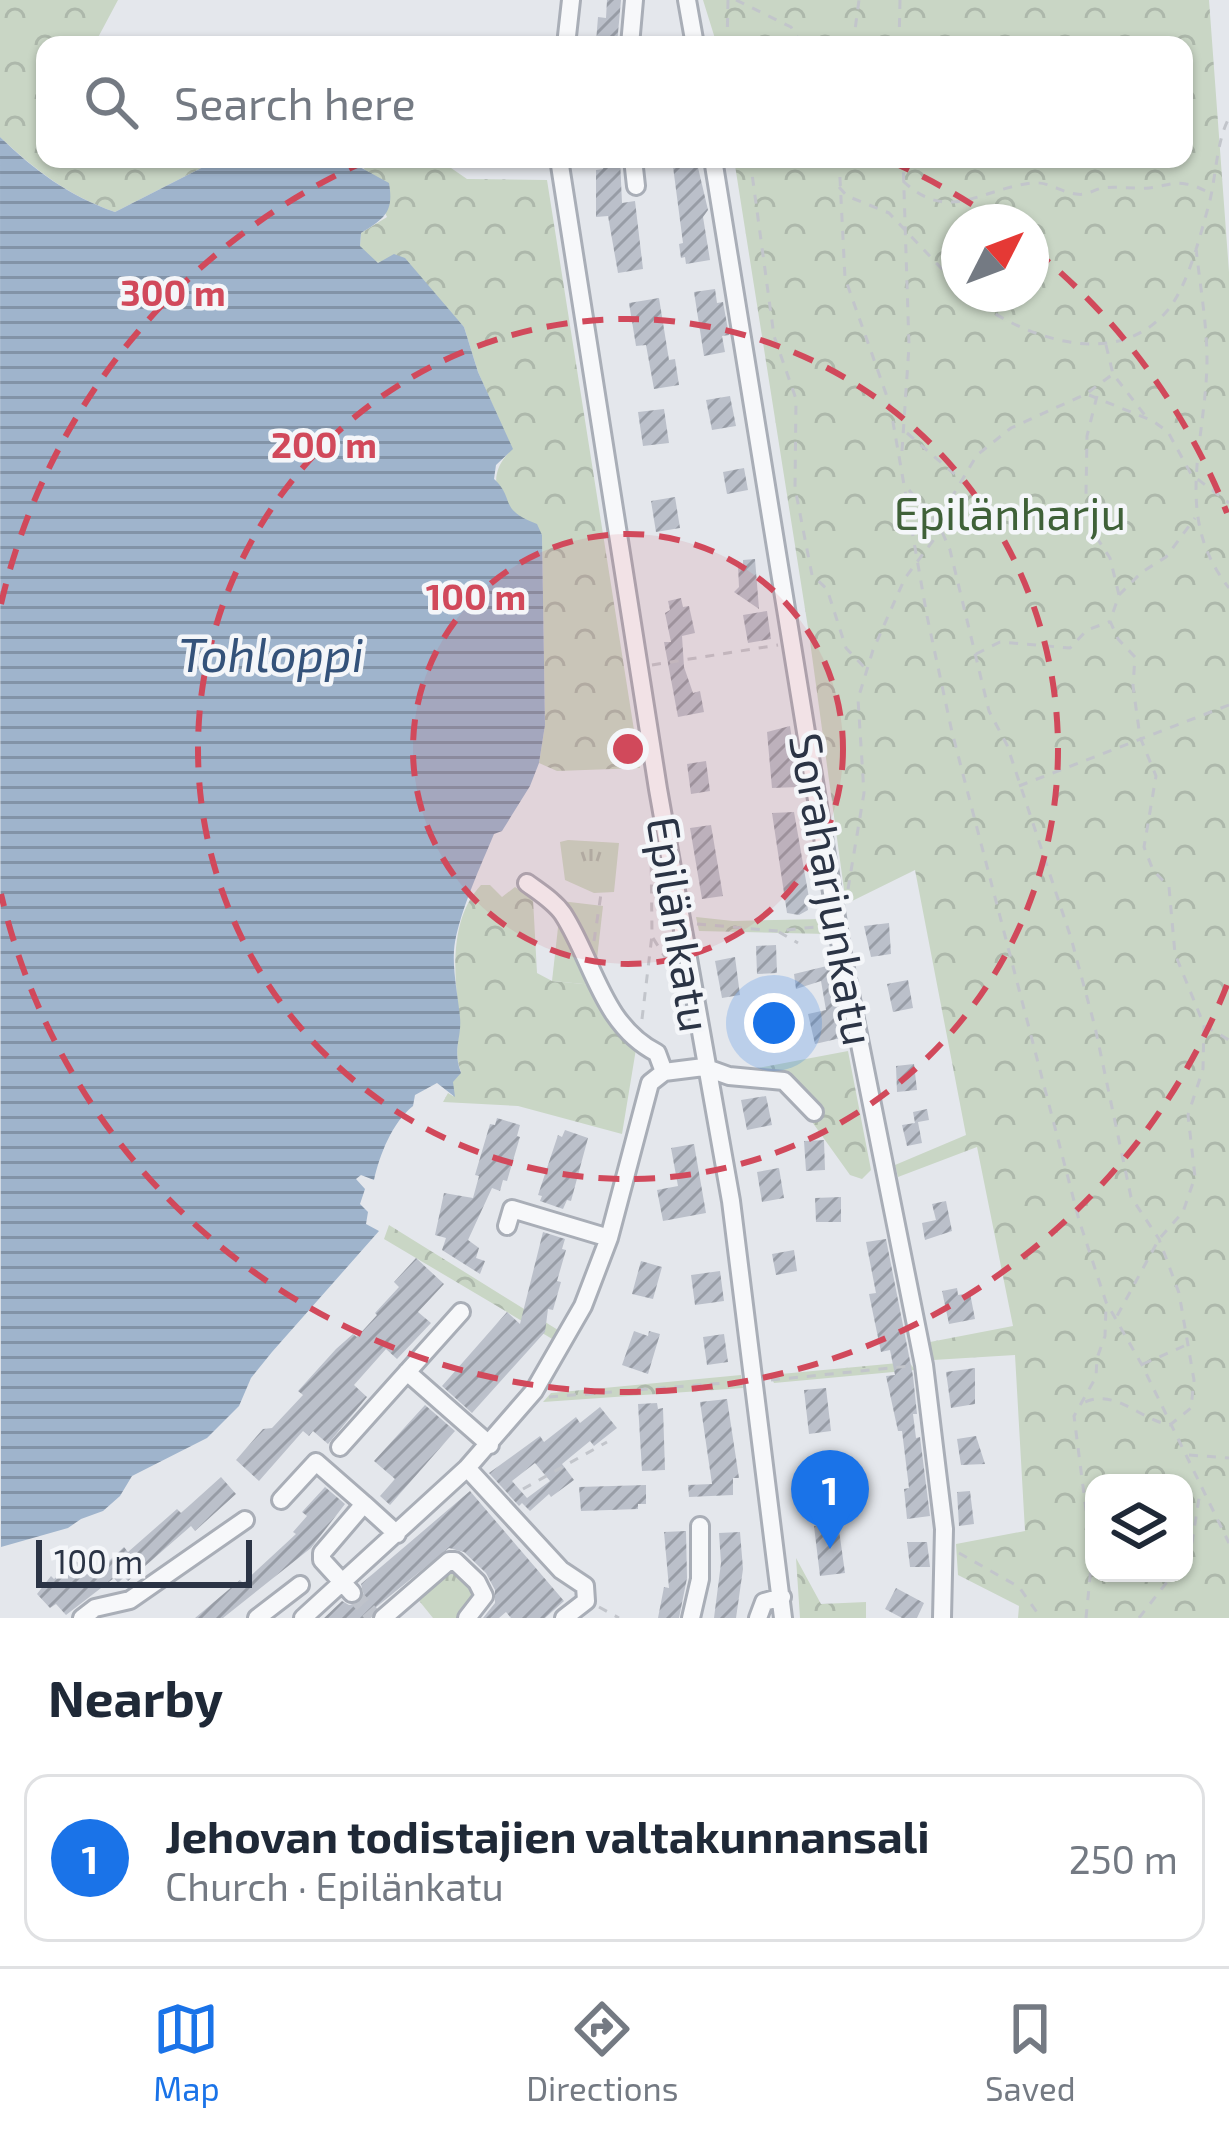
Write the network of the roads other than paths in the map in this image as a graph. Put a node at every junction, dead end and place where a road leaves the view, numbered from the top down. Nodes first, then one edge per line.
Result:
1 (571, 0) edge
2 (634, 0) edge
3 (687, 0) edge
4 (567, 36) edge
5 (631, 36) edge
6 (693, 36) edge
7 (560, 168) edge
8 (634, 168) edge
9 (714, 168) edge
10 (636, 187) dead end
11 (527, 883) dead end
12 (704, 1066) junction
13 (664, 1072) junction
14 (814, 1112) dead end
15 (507, 1226) dead end
16 (609, 1238) junction
17 (460, 1312) dead end
18 (406, 1372) junction
19 (490, 1445) junction
20 (340, 1447) dead end
21 (467, 1468) junction
22 (281, 1500) dead end
23 (364, 1504) junction
24 (245, 1520) dead end
25 (700, 1526) dead end
26 (397, 1534) junction
27 (300, 1585) dead end
28 (347, 1588) junction
29 (782, 1597) junction
30 (377, 1617) edge
31 (82, 1618) edge
32 (257, 1618) edge
33 (303, 1618) edge
34 (466, 1618) edge
35 (564, 1618) edge
36 (691, 1618) edge
37 (758, 1618) edge
38 (784, 1618) edge
39 (942, 1618) edge

1 - 4 street
2 - 5 street
3 - 6 street
7 - 12 street, Epilänkatu
8 - 10 street
9 - 39 street, Soraharjunkatu
11 - 13 street
12 - 13 street
12 - 14 street
12 - 29 street, Epilänkatu
13 - 16 street
15 - 16 street
16 - 19 street
17 - 18 street
18 - 19 street
18 - 20 street
19 - 21 street
21 - 26 street
21 - 35 street
22 - 23 street
23 - 26 street
23 - 28 street
24 - 31 street
25 - 36 street
26 - 28 street
27 - 32 street
28 - 33 street
29 - 37 street
29 - 38 street, Epilänkatu
30 - 34 street

